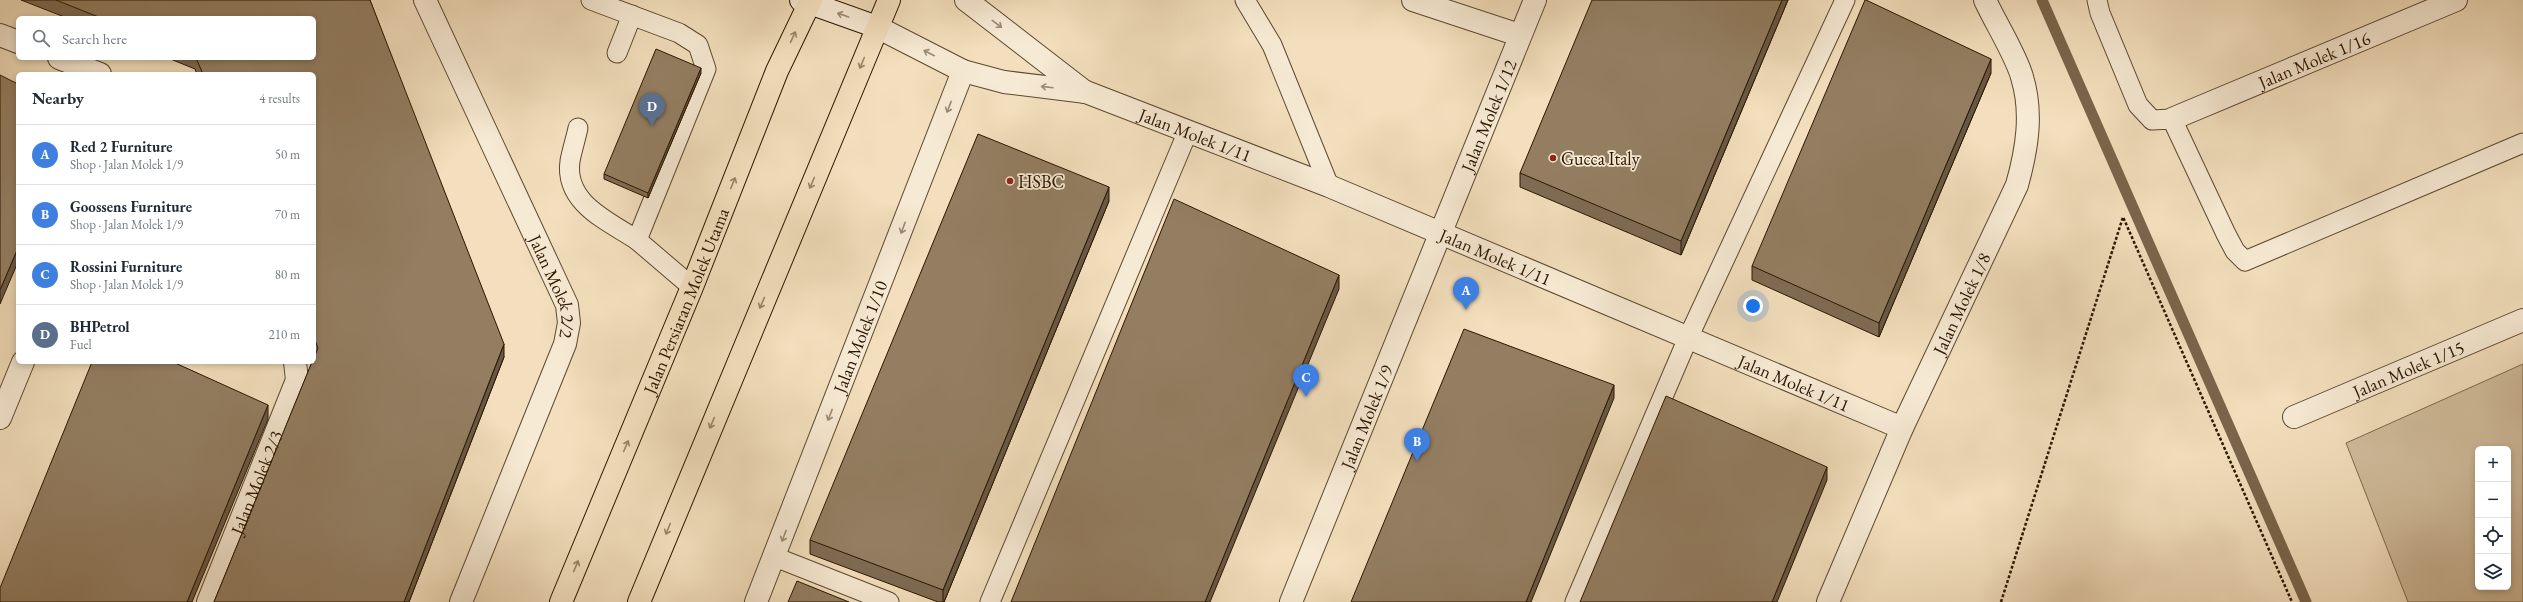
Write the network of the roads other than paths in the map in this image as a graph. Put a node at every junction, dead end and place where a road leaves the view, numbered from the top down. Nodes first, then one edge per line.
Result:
1 (425, 0) edge
2 (591, 0) edge
3 (889, 0) edge
4 (966, 0) edge
5 (1245, 0) edge
6 (1413, 0) edge
7 (1534, 0) edge
8 (1845, 0) edge
9 (1985, 0) edge
10 (2097, 0) edge
11 (2456, 0) edge
12 (807, 1) edge
13 (632, 15) junction
14 (877, 27) junction
15 (0, 35) edge
16 (1519, 35) junction
17 (16, 41) edge
18 (617, 53) dead end
19 (64, 60) edge
20 (964, 71) junction
21 (95, 72) edge
22 (1086, 92) junction
23 (2172, 119) junction
24 (578, 128) dead end
25 (1188, 131) junction
26 (2523, 143) edge
27 (1329, 186) junction
28 (1441, 231) junction
29 (637, 240) junction
30 (692, 287) junction
31 (2523, 320) edge
32 (1688, 338) junction
33 (22, 364) edge
34 (295, 364) edge
35 (2294, 417) dead end
36 (0, 418) edge
37 (1902, 428) junction
38 (775, 558) junction
39 (208, 602) edge
40 (461, 602) edge
41 (561, 602) edge
42 (639, 602) edge
43 (756, 602) edge
44 (889, 602) edge
45 (990, 602) edge
46 (1291, 602) edge
47 (1575, 602) edge
48 (1828, 602) edge

1 - 40 street, Jalan Molek 2/2
2 - 13 lane
3 - 14 main road
4 -> 22 street, Jalan Molek 1/11
5 - 27 lane
6 - 16 street
7 - 16 street, Jalan Molek 1/12
8 - 32 lane
9 - 37 street, Jalan Molek 1/8
10 - 23 lane
11 - 23 street, Jalan Molek 1/16
14 -> 12 street, Jalan Molek 1/11
30 -> 12 main road, Jalan Persiaran Molek Utama
13 - 18 lane
13 - 29 lane
20 -> 14 street, Jalan Molek 1/11
14 -> 42 main road
15 - 17 street
16 - 28 street, Jalan Molek 1/12
19 - 21 street
22 -> 20 street, Jalan Molek 1/11
20 -> 38 street, Jalan Molek 1/10
22 - 25 street, Jalan Molek 1/11
23 - 26 lane
24 - 29 lane
25 - 27 street, Jalan Molek 1/11
25 - 45 lane
27 - 28 street, Jalan Molek 1/11
28 - 32 street, Jalan Molek 1/11
28 - 46 street, Jalan Molek 1/9
29 - 30 lane
41 -> 30 main road, Jalan Persiaran Molek Utama
31 - 35 street, Jalan Molek 1/15
32 - 37 street, Jalan Molek 1/11
32 - 47 lane
33 - 36 street
34 - 39 street, Jalan Molek 2/3
37 - 48 street, Jalan Molek 1/8
38 - 43 street, Jalan Molek 1/10
38 - 44 lane

